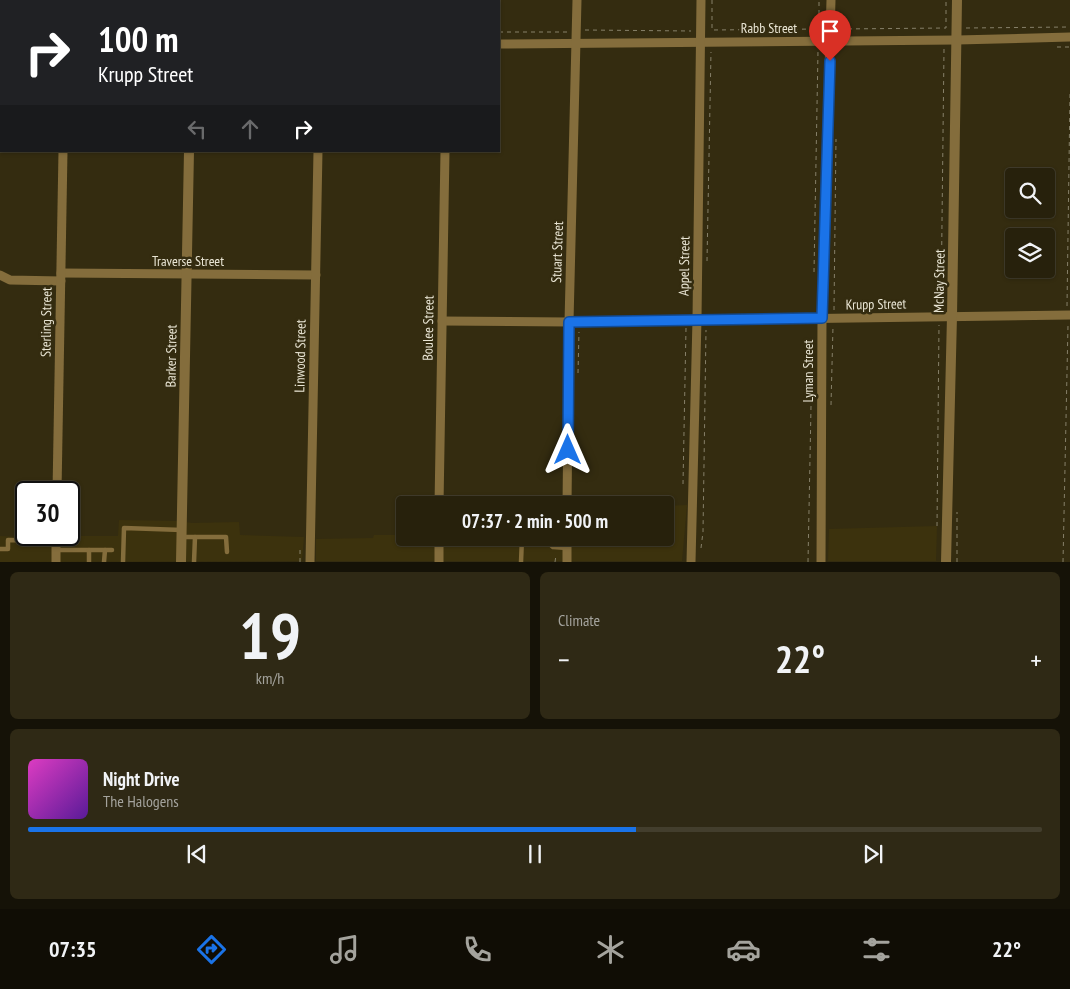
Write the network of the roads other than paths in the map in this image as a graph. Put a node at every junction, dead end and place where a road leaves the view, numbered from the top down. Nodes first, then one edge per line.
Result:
1 (577, 0) edge
2 (701, 0) edge
3 (831, 0) edge
4 (957, 0) edge
5 (1070, 37) edge
6 (957, 40) junction
7 (831, 41) junction
8 (701, 42) junction
9 (576, 43) junction
10 (500, 44) edge
11 (63, 152) edge
12 (189, 152) edge
13 (318, 152) edge
14 (445, 152) edge
15 (0, 275) edge
16 (187, 275) junction
17 (316, 275) junction
18 (61, 277) junction
19 (1068, 314) edge
20 (952, 316) junction
21 (822, 318) junction
22 (697, 319) junction
23 (442, 321) junction
24 (569, 322) junction
25 (57, 481) edge
26 (439, 496) edge
27 (567, 496) edge
28 (182, 533) junction
29 (195, 537) junction
30 (15, 540) edge
31 (56, 546) edge
32 (72, 546) edge
33 (439, 546) edge
34 (522, 546) edge
35 (551, 546) edge
36 (567, 548) joint
37 (0, 549) edge
38 (89, 550) junction
39 (105, 550) junction
40 (112, 550) dead end
41 (227, 552) dead end
42 (194, 553) junction
43 (181, 557) edge
44 (56, 562) edge
45 (89, 562) edge
46 (104, 562) edge
47 (123, 562) edge
48 (194, 562) edge
49 (310, 562) edge
50 (439, 562) edge
51 (521, 562) edge
52 (567, 562) edge
53 (691, 562) edge
54 (821, 562) edge
55 (946, 562) edge

1 - 9 street, Stuart Street
2 - 8 street, Appel Street
3 - 7 street, Lyman Street
4 - 6 street, McNay Street
5 - 6 street, Rabb Street
6 - 7 street, Rabb Street
6 - 20 street, McNay Street
7 - 8 street, Rabb Street
7 - 21 street, Lyman Street
8 - 9 street, Rabb Street
8 - 22 street, Appel Street
9 - 10 street, Rabb Street
9 - 24 street, Stuart Street
11 - 18 street, Sterling Street
12 - 16 street, Barker Street
13 - 17 street, Linwood Street
14 - 23 street, Boulee Street
15 - 18 street, Traverse Street
16 - 17 street, Traverse Street
16 - 18 street, Traverse Street
16 - 28 street, Barker Street
17 - 49 street, Linwood Street
18 - 25 street, Sterling Street
19 - 20 street, Krupp Street
20 - 21 street, Krupp Street
20 - 55 street, McNay Street
21 - 22 street, Krupp Street
21 - 54 street, Lyman Street
22 - 24 street, Krupp Street
22 - 53 street, Appel Street
23 - 24 street, Krupp Street
23 - 26 street, Boulee Street
24 - 27 street, Stuart Street
28 - 29 lane
28 - 43 street, Barker Street
28 - 47 lane
29 - 41 lane
29 - 42 lane
30 - 37 lane
31 - 44 street
32 - 38 lane
33 - 50 street
34 - 51 lane
35 - 36 lane
36 - 52 street
38 - 39 lane
38 - 45 lane
39 - 40 lane
39 - 46 lane
42 - 43 lane
42 - 48 lane

